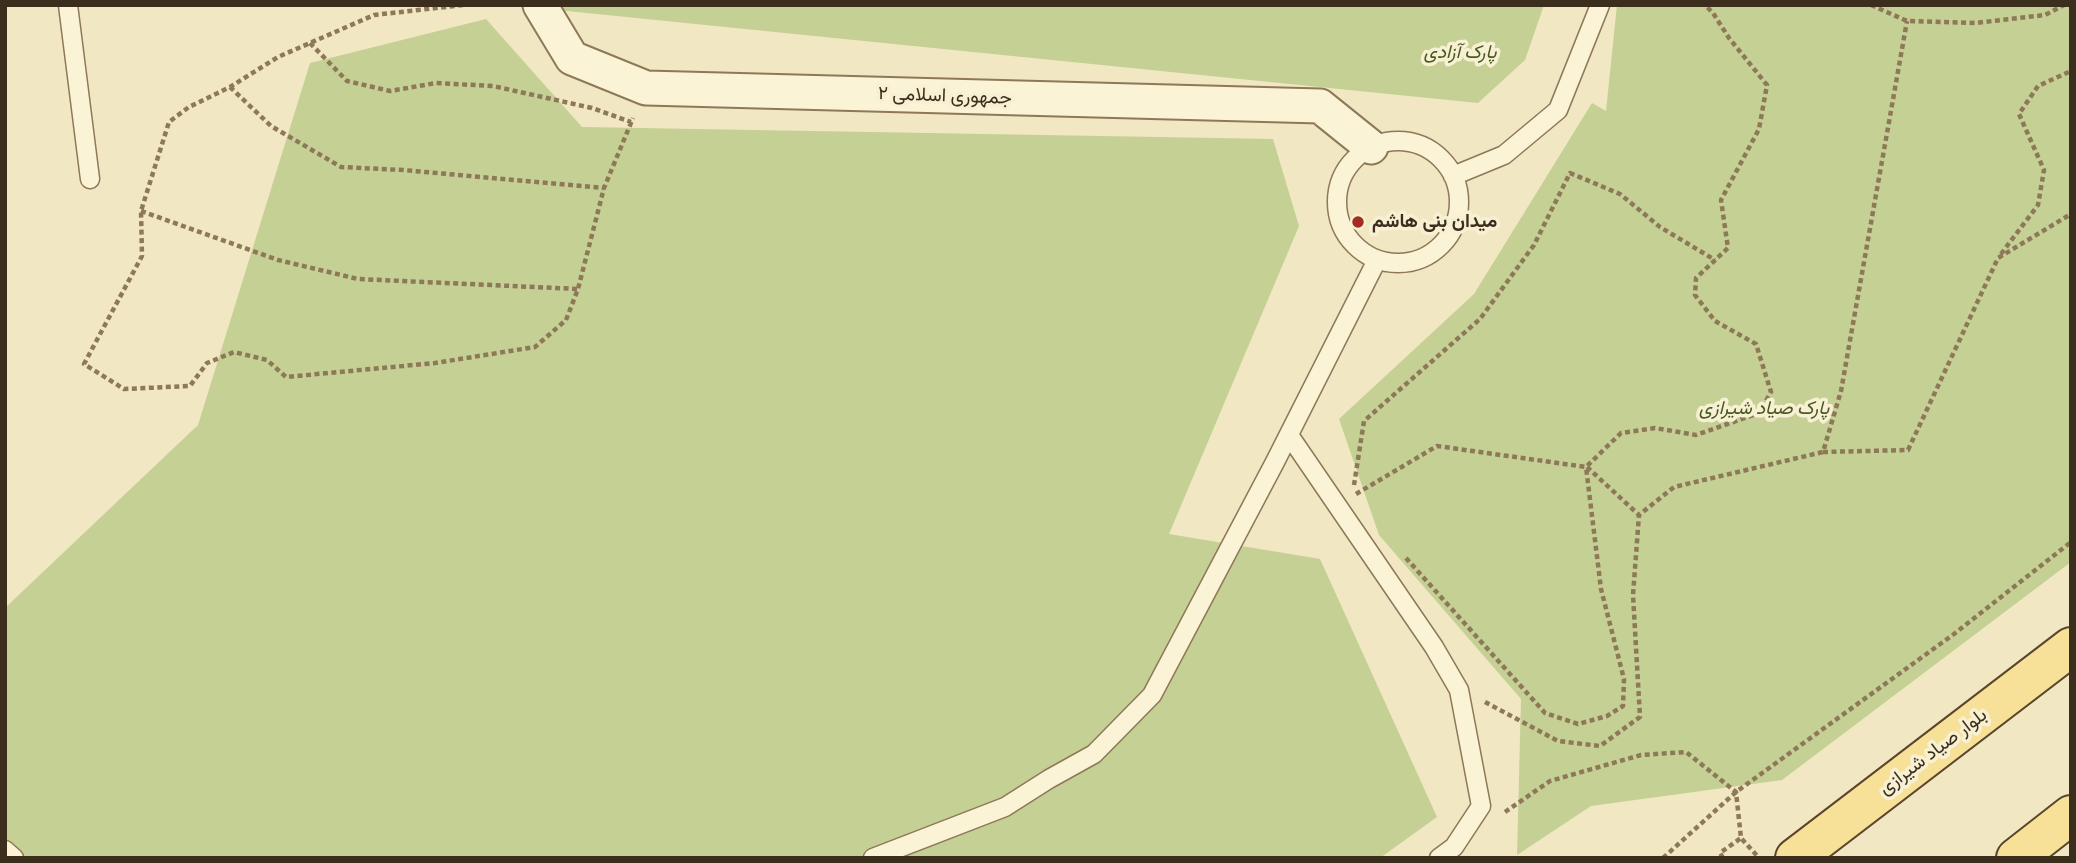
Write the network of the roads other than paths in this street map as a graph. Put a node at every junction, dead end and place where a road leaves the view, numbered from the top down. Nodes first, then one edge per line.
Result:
1 (68, 5) edge
2 (540, 5) edge
3 (1600, 5) edge
4 (1371, 147) junction
5 (1453, 176) junction
6 (90, 179) dead end
7 (1377, 260) junction
8 (1289, 435) junction
9 (2071, 647) edge
10 (2071, 815) edge
11 (5, 850) edge
12 (14, 858) edge
13 (873, 858) edge
14 (1439, 858) edge
15 (1795, 858) edge
16 (2016, 858) edge

1 - 6 lane
2 - 4 street, جمهوری اسلامی ۲
3 - 5 lane
4 - 5 lane
4 - 7 lane
5 - 7 lane
7 - 8 lane
8 - 13 lane
8 - 14 lane
9 - 15 main road, بلوار صیاد شیرازی
10 - 16 main road
11 - 12 lane

